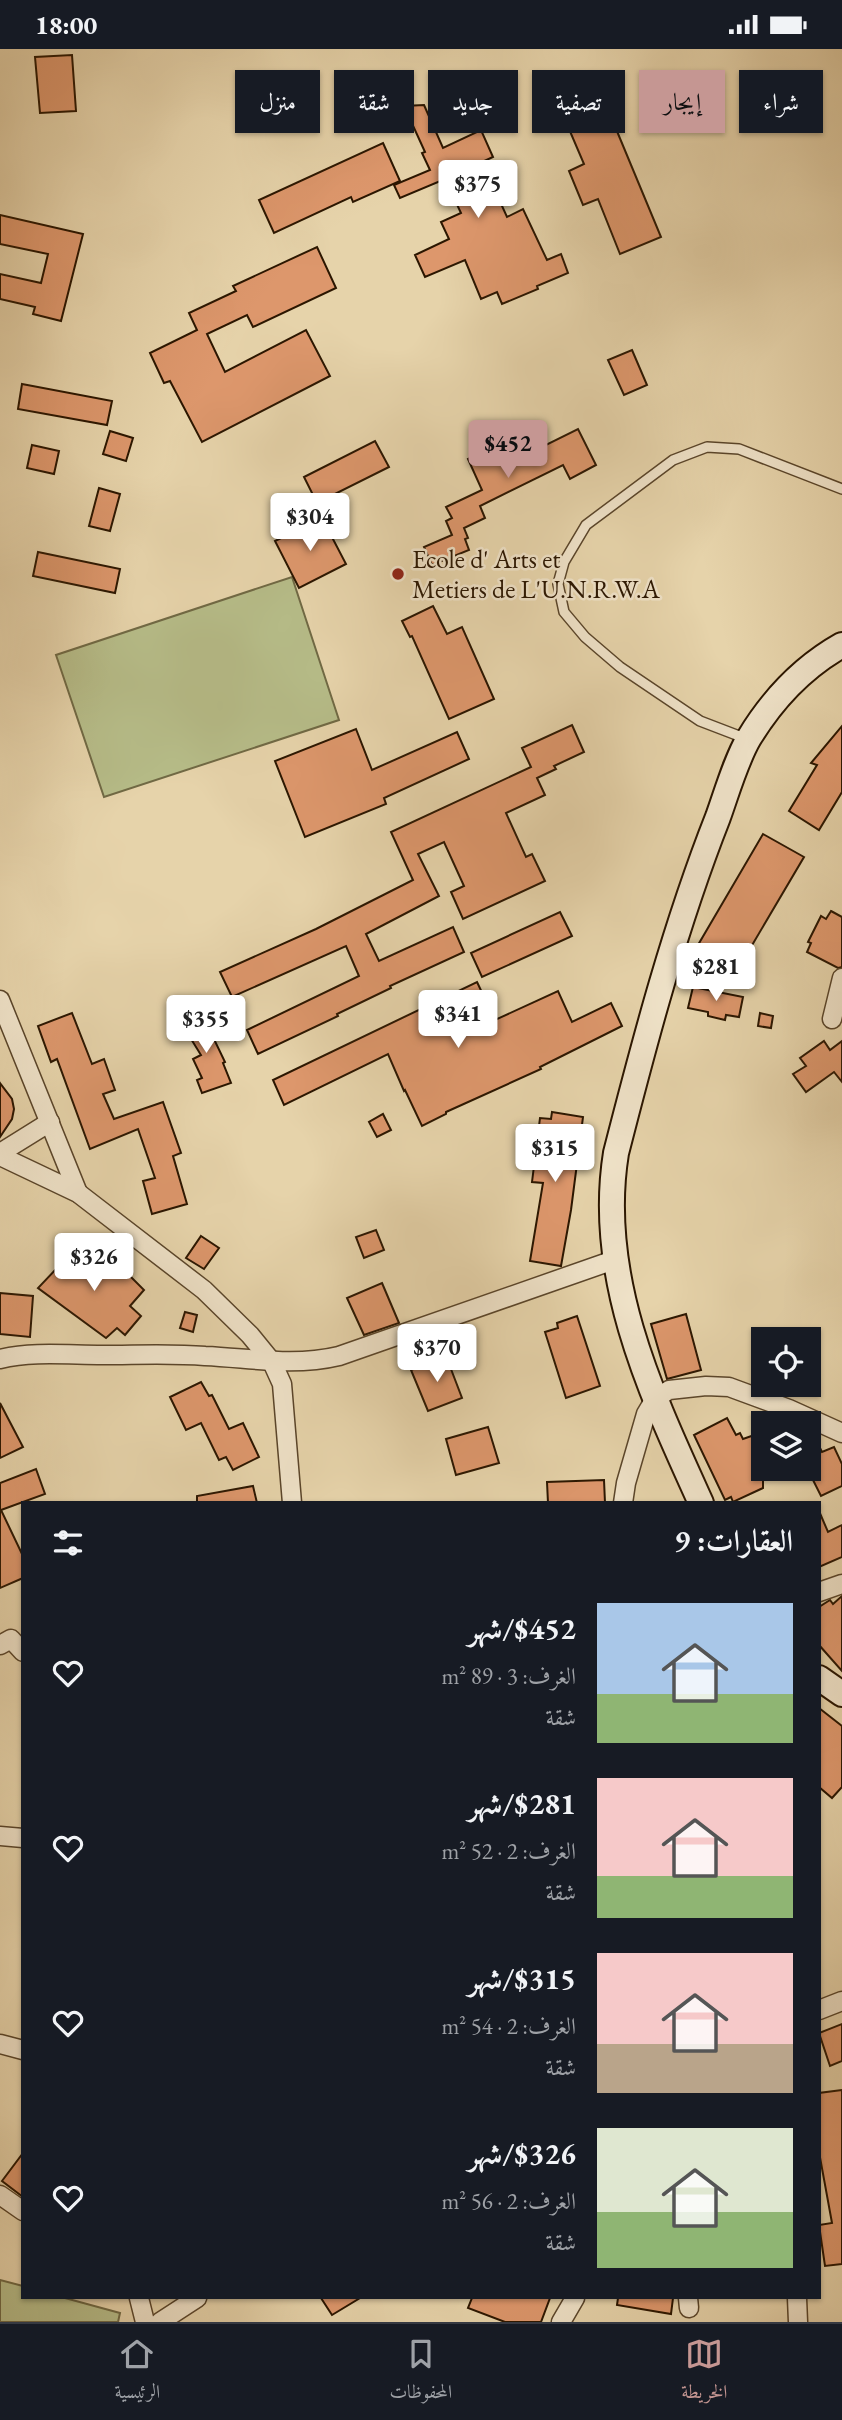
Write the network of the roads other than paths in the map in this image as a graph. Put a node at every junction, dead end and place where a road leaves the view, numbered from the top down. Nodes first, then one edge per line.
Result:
1 (842, 489) edge
2 (842, 645) edge
3 (748, 740) junction
4 (842, 978) edge
5 (0, 1000) edge
6 (832, 1019) dead end
7 (50, 1122) junction
8 (0, 1155) edge
9 (78, 1193) junction
10 (614, 1260) junction
11 (0, 1359) edge
12 (272, 1362) junction
13 (655, 1399) junction
14 (842, 1433) edge
15 (292, 1501) edge
16 (623, 1501) edge
17 (700, 1501) edge
18 (842, 1584) edge
19 (821, 1591) edge
20 (0, 1645) edge
21 (21, 1650) edge
22 (821, 1679) edge
23 (842, 1694) edge
24 (0, 1836) edge
25 (21, 1838) edge
26 (842, 2001) edge
27 (821, 2009) edge
28 (0, 2044) edge
29 (21, 2049) edge
30 (0, 2195) edge
31 (21, 2210) edge
32 (139, 2299) edge
33 (195, 2299) edge
34 (574, 2299) edge
35 (797, 2299) edge
36 (145, 2322) edge
37 (160, 2322) edge
38 (561, 2322) edge
39 (798, 2322) edge

1 - 3 lane
2 - 3 main road
3 - 10 main road
4 - 6 street
5 - 7 street
7 - 8 street
7 - 9 street
8 - 9 street
9 - 12 street
10 - 12 street
10 - 13 main road
11 - 12 street
12 - 15 street
13 - 14 street
13 - 16 street
13 - 17 main road
18 - 19 street
20 - 21 street
22 - 23 main road
24 - 25 street
26 - 27 street
28 - 29 street
30 - 31 street
32 - 36 street
33 - 37 street
34 - 38 street
35 - 39 street

